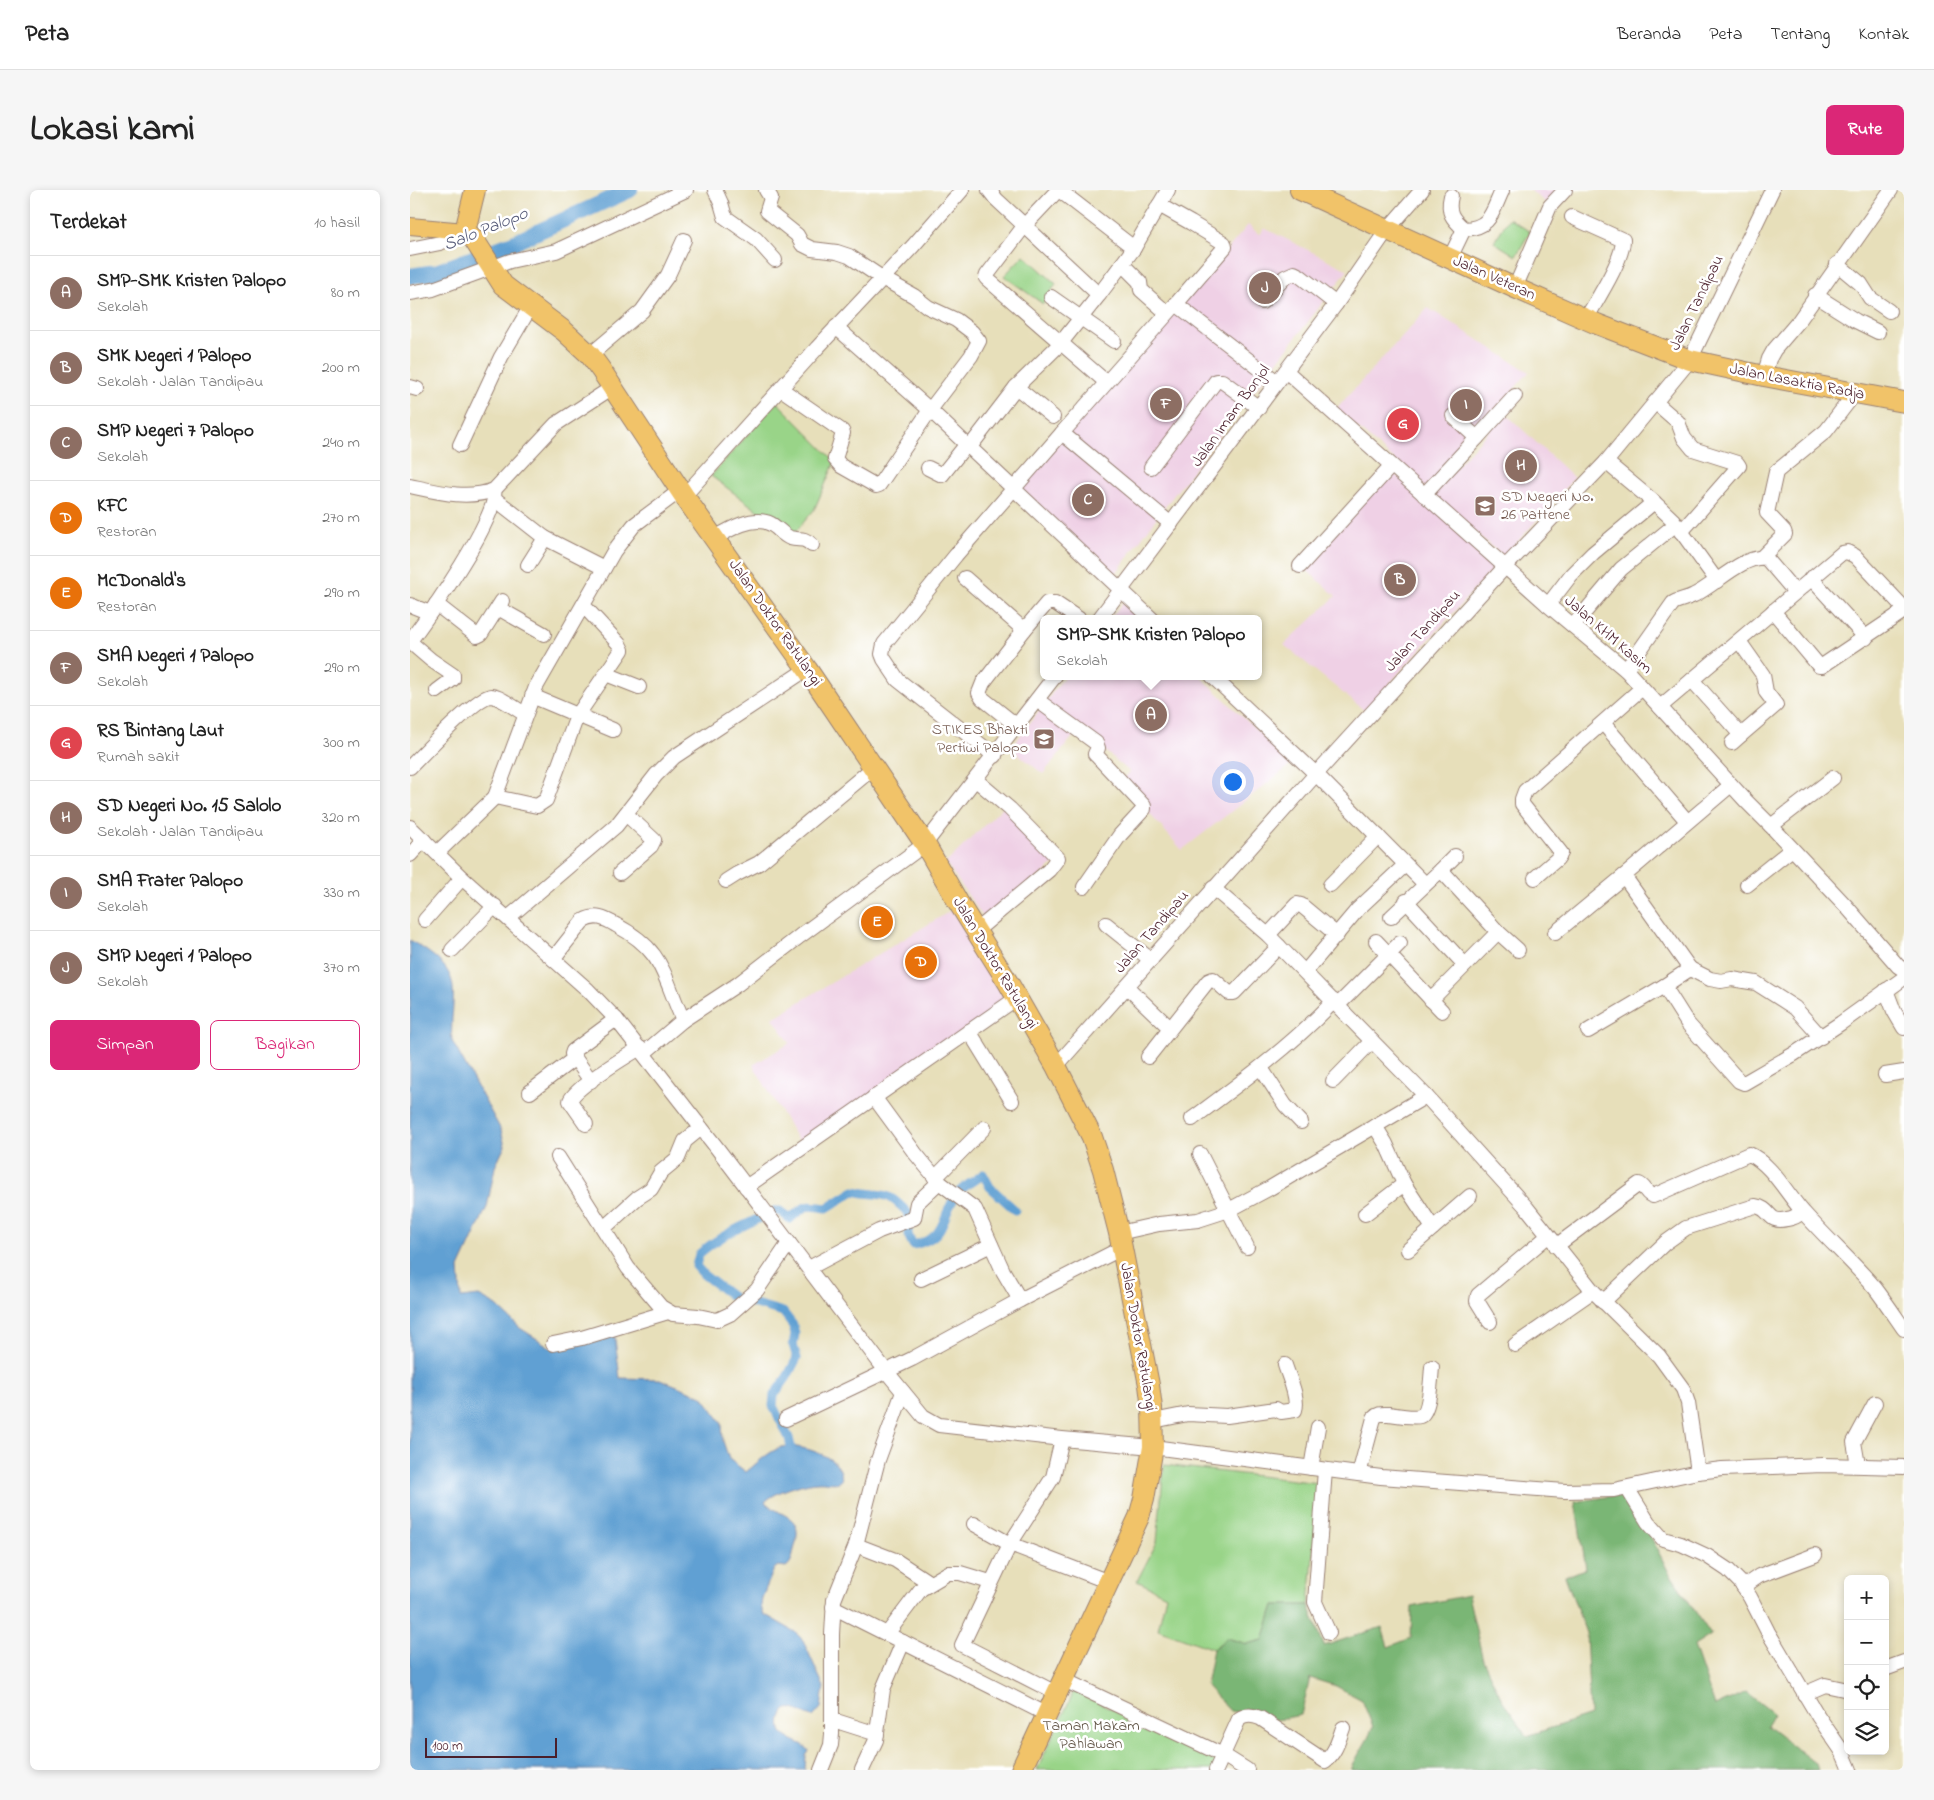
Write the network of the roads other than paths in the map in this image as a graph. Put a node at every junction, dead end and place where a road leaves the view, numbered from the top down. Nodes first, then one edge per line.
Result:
1 (475, 190) edge
2 (686, 190) edge
3 (715, 190) edge
4 (766, 190) edge
5 (962, 190) edge
6 (989, 190) edge
7 (1168, 190) edge
8 (1300, 190) edge
9 (1422, 190) edge
10 (1565, 190) edge
11 (1771, 190) edge
12 (1891, 190) edge
13 (1056, 191) edge
14 (1502, 191) edge
15 (1451, 196) dead end
16 (1158, 205) junction
17 (1572, 217) dead end
18 (1025, 225) junction
19 (410, 226) edge
20 (1464, 229) junction
21 (1387, 230) junction
22 (469, 234) junction
23 (684, 240) dead end
24 (1134, 248) junction
25 (410, 249) edge
26 (1450, 258) junction
27 (775, 260) dead end
28 (1122, 264) junction
29 (1837, 264) junction
30 (491, 267) junction
31 (882, 278) junction
32 (1515, 288) junction
33 (410, 293) edge
34 (1099, 294) junction
35 (1815, 295) junction
36 (1052, 297) dead end
37 (1262, 302) dead end
38 (1336, 304) junction
39 (531, 306) junction
40 (1171, 309) junction
41 (1890, 311) dead end
42 (1081, 317) junction
43 (1586, 319) junction
44 (836, 327) junction
45 (1878, 332) dead end
46 (1114, 341) dead end
47 (1060, 344) junction
48 (590, 356) junction
49 (1690, 360) junction
50 (1282, 376) junction
51 (1764, 376) junction
52 (1106, 382) junction
53 (612, 387) junction
54 (1016, 387) junction
55 (781, 389) junction
56 (1855, 393) junction
57 (1515, 396) dead end
58 (1655, 402) junction
59 (1904, 402) edge
60 (1259, 408) junction
61 (930, 410) junction
62 (1452, 416) dead end
63 (1053, 417) dead end
64 (1062, 433) junction
65 (1477, 438) junction
66 (460, 445) dead end
67 (967, 446) junction
68 (1606, 462) junction
69 (1391, 466) junction
70 (1152, 467) dead end
71 (928, 468) dead end
72 (410, 486) edge
73 (1015, 490) junction
74 (682, 493) junction
75 (495, 494) junction
76 (1424, 495) junction
77 (1654, 502) junction
78 (1171, 524) junction
79 (1679, 528) junction
80 (545, 538) junction
81 (715, 538) junction
82 (812, 544) dead end
83 (1762, 557) junction
84 (528, 565) dead end
85 (1300, 566) dead end
86 (1505, 567) junction
87 (604, 568) junction
88 (965, 578) dead end
89 (1811, 578) junction
90 (1717, 581) junction
91 (1121, 590) junction
92 (1795, 592) junction
93 (410, 605) edge
94 (583, 605) junction
95 (1548, 605) junction
96 (433, 609) junction
97 (1904, 610) edge
98 (1773, 611) junction
99 (1073, 615) edge
100 (1102, 615) edge
101 (1148, 615) edge
102 (1573, 626) junction
103 (1024, 630) junction
104 (544, 634) dead end
105 (1866, 638) junction
106 (1739, 641) junction
107 (410, 642) edge
108 (807, 669) junction
109 (1626, 670) junction
110 (606, 674) junction
111 (1052, 680) edge
112 (1216, 680) edge
113 (1692, 680) junction
114 (639, 687) dead end
115 (1642, 688) junction
116 (437, 690) dead end
117 (532, 696) junction
118 (1037, 700) junction
119 (1660, 707) junction
120 (525, 714) junction
121 (577, 716) junction
122 (1603, 723) junction
123 (1017, 726) junction
124 (613, 730) dead end
125 (995, 756) junction
126 (410, 767) edge
127 (873, 768) junction
128 (1316, 774) junction
129 (1833, 778) dead end
130 (976, 780) junction
131 (1731, 785) junction
132 (495, 796) junction
133 (626, 814) junction
134 (1687, 821) junction
135 (1771, 826) junction
136 (410, 827) edge
137 (1378, 836) junction
138 (424, 840) junction
139 (925, 844) junction
140 (1792, 848) junction
141 (437, 853) junction
142 (410, 855) edge
143 (1455, 856) dead end
144 (1405, 865) junction
145 (1441, 870) junction
146 (620, 874) dead end
147 (1624, 876) junction
148 (462, 878) junction
149 (1535, 878) dead end
150 (726, 881) dead end
151 (1425, 884) junction
152 (1330, 885) dead end
153 (1747, 885) dead end
154 (1084, 887) dead end
155 (1213, 888) junction
156 (1406, 902) junction
157 (495, 906) junction
158 (1390, 917) dead end
159 (508, 918) junction
160 (424, 920) dead end
161 (1106, 924) dead end
162 (976, 931) junction
163 (1498, 932) junction
164 (1555, 933) dead end
165 (1268, 935) junction
166 (1337, 935) junction
167 (1376, 941) dead end
168 (1400, 943) dead end
169 (1279, 946) junction
170 (452, 950) dead end
171 (1518, 950) dead end
172 (1388, 956) junction
173 (553, 959) junction
174 (1151, 960) junction
175 (1465, 965) junction
176 (1690, 969) junction
177 (1902, 971) edge
178 (1305, 972) junction
179 (1664, 986) junction
180 (1126, 987) junction
181 (1886, 990) junction
182 (1017, 998) junction
183 (1431, 1000) junction
184 (1336, 1003) junction
185 (1442, 1011) dead end
186 (616, 1019) junction
187 (683, 1020) junction
188 (1170, 1028) junction
189 (1904, 1028) edge
190 (1588, 1030) dead end
191 (969, 1031) junction
192 (1820, 1037) junction
193 (1372, 1041) junction
194 (642, 1050) junction
195 (1148, 1057) dead end
196 (574, 1058) junction
197 (1056, 1066) junction
198 (1261, 1068) junction
199 (1904, 1072) edge
200 (1886, 1075) dead end
201 (591, 1081) junction
202 (1333, 1081) dead end
203 (530, 1092) dead end
204 (1426, 1096) junction
205 (874, 1097) junction
206 (1012, 1101) dead end
207 (1192, 1120) dead end
208 (1301, 1122) dead end
209 (586, 1124) dead end
210 (1375, 1126) junction
211 (701, 1128) junction
212 (984, 1128) dead end
213 (1200, 1154) dead end
214 (558, 1157) dead end
215 (941, 1183) junction
216 (1404, 1184) junction
217 (746, 1188) junction
218 (1470, 1196) dead end
219 (1228, 1210) junction
220 (1802, 1212) junction
221 (1365, 1214) dead end
222 (604, 1228) junction
223 (1433, 1228) junction
224 (1120, 1240) junction
225 (1552, 1241) junction
226 (789, 1243) junction
227 (991, 1245) junction
228 (1247, 1247) dead end
229 (1408, 1250) dead end
230 (809, 1268) junction
231 (921, 1279) dead end
232 (1593, 1291) junction
233 (1020, 1300) junction
234 (1603, 1302) junction
235 (668, 1312) junction
236 (1490, 1322) dead end
237 (1904, 1329) edge
238 (553, 1344) dead end
239 (1515, 1345) dead end
240 (1285, 1365) dead end
241 (1432, 1368) dead end
242 (886, 1371) junction
243 (903, 1392) junction
244 (1874, 1403) dead end
245 (786, 1419) dead end
246 (1152, 1421) junction
247 (1318, 1427) dead end
248 (1062, 1439) junction
249 (1153, 1447) junction
250 (1858, 1465) junction
251 (1904, 1467) edge
252 (1318, 1469) junction
253 (1698, 1472) junction
254 (1359, 1474) junction
255 (1627, 1488) junction
256 (974, 1524) dead end
257 (1010, 1544) junction
258 (856, 1545) junction
259 (1814, 1555) dead end
260 (990, 1582) junction
261 (1109, 1582) junction
262 (930, 1583) junction
263 (1743, 1587) junction
264 (833, 1607) junction
265 (1329, 1633) dead end
266 (886, 1634) junction
267 (903, 1642) junction
268 (1904, 1662) edge
269 (1889, 1668) edge
270 (1059, 1686) junction
271 (1844, 1689) edge
272 (1804, 1694) junction
273 (1046, 1714) junction
274 (833, 1720) junction
275 (1343, 1728) dead end
276 (876, 1734) junction
277 (1222, 1755) junction
278 (821, 1770) edge
279 (862, 1770) edge
280 (1021, 1770) edge
281 (1216, 1770) edge
282 (1247, 1770) edge
283 (1850, 1770) edge

1 - 22 highway
2 - 30 street
3 - 27 street
4 - 31 street
5 - 31 street
6 - 18 street
7 - 16 street
8 - 21 highway, Jalan Veteran
9 - 21 street, Jalan Imam Bonjol
10 - 32 street
11 - 49 street, Jalan Tandipau
12 - 29 street
13 - 18 street
13 - 24 street
14 - 20 street
15 - 20 street
16 - 24 street
16 - 40 street
17 - 43 street
18 - 34 street
18 - 47 street
19 - 22 main road
20 - 26 street
21 - 26 highway, Jalan Veteran
21 - 38 street, Jalan Imam Bonjol
22 - 25 street
22 - 30 highway, Jalan Doktor Ratulangi
23 - 48 street
24 - 28 street
26 - 32 highway, Jalan Veteran
28 - 34 street
28 - 40 street, Jalan KHM Kasim
29 - 35 street
29 - 41 street
30 - 33 street
30 - 39 highway, Jalan Doktor Ratulangi
31 - 44 street
31 - 61 street
32 - 43 highway, Jalan Veteran
34 - 42 street
35 - 45 street
35 - 51 street
36 - 42 street
37 - 38 street
38 - 50 street, Jalan Imam Bonjol
39 - 48 highway, Jalan Doktor Ratulangi
39 - 66 street
40 - 50 street, Jalan KHM Kasim
40 - 52 street
42 - 46 street
42 - 47 street
43 - 49 highway, Jalan Veteran
44 - 55 street
44 - 61 street
47 - 52 street
47 - 54 street
48 - 53 highway, Jalan Doktor Ratulangi
49 - 51 highway, Jalan Lasaktia Radja
49 - 58 street, Jalan Tandipau
50 - 60 street, Jalan Imam Bonjol
50 - 69 street, Jalan KHM Kasim
51 - 56 highway, Jalan Lasaktia Radja
52 - 64 street
53 - 74 highway, Jalan Doktor Ratulangi
53 - 75 street
54 - 63 street
54 - 67 street
55 - 61 street
55 - 74 street
56 - 59 highway, Jalan Lasaktia Radja
56 - 83 street
57 - 65 street
58 - 68 street, Jalan Tandipau
58 - 79 street
60 - 70 street
60 - 78 street, Jalan Imam Bonjol
61 - 67 street
62 - 65 street
64 - 73 street
64 - 78 street
65 - 76 street
67 - 71 street
67 - 73 street
68 - 77 street
68 - 86 street, Jalan Tandipau
69 - 76 street, Jalan KHM Kasim
69 - 85 street
72 - 75 street
73 - 91 street
73 - 125 street
74 - 81 highway, Jalan Doktor Ratulangi
74 - 87 street
75 - 80 street
75 - 96 street
76 - 86 street, Jalan KHM Kasim
77 - 79 street
77 - 95 street
78 - 91 street, Jalan Imam Bonjol
79 - 90 street
79 - 102 street
80 - 84 street
80 - 87 street
81 - 82 street
81 - 108 highway, Jalan Doktor Ratulangi
83 - 90 street
83 - 92 street
86 - 95 street, Jalan KHM Kasim
86 - 128 street, Jalan Tandipau
87 - 94 street
88 - 103 street
89 - 92 street
89 - 97 street
89 - 105 street
90 - 109 street
91 - 100 street, Jalan Imam Bonjol
91 - 101 street
92 - 98 street
93 - 96 street
94 - 110 street
94 - 117 street
95 - 102 street, Jalan KHM Kasim
96 - 104 street
96 - 107 street
97 - 105 street
98 - 105 street
98 - 106 street
99 - 103 street
102 - 109 street, Jalan KHM Kasim
103 - 123 street
106 - 113 street
106 - 113 street
107 - 116 street
108 - 127 highway, Jalan Doktor Ratulangi
108 - 133 street
109 - 115 street, Jalan KHM Kasim
110 - 114 street
110 - 121 street
111 - 118 street
112 - 128 street
113 - 119 street
115 - 119 street, Jalan KHM Kasim
115 - 122 street
117 - 120 street
117 - 121 street
118 - 123 street
118 - 154 street
119 - 131 street, Jalan KHM Kasim
120 - 126 street
120 - 132 street
121 - 124 street
121 - 132 street
122 - 134 street
122 - 149 street
123 - 125 street
125 - 130 street
127 - 139 highway, Jalan Doktor Ratulangi
127 - 150 street
128 - 137 street
128 - 155 street, Jalan Tandipau
129 - 135 street
130 - 139 street
130 - 162 street
131 - 134 street
131 - 135 street, Jalan KHM Kasim
132 - 141 street
133 - 146 street
133 - 159 street
134 - 147 street
135 - 140 street, Jalan KHM Kasim
136 - 138 street
137 - 144 street
137 - 152 street
138 - 141 street
138 - 142 street
139 - 162 highway, Jalan Doktor Ratulangi
139 - 187 street
140 - 153 street
140 - 177 street, Jalan KHM Kasim
141 - 148 street
143 - 145 street
144 - 151 street
144 - 166 street
145 - 151 street
145 - 163 street
147 - 164 street
147 - 176 street
148 - 157 street
148 - 160 street
151 - 156 street
155 - 165 street
155 - 174 street, Jalan Tandipau
156 - 158 street
156 - 175 street
157 - 159 street
157 - 170 street
159 - 173 street
161 - 174 street
162 - 182 highway, Jalan Doktor Ratulangi
163 - 171 street
163 - 175 street
165 - 166 street
165 - 169 street
166 - 178 street
167 - 172 street
168 - 172 street
169 - 178 street
169 - 188 street
172 - 183 street
172 - 184 street
173 - 186 street
173 - 187 street
174 - 180 street, Jalan Tandipau
175 - 183 street
176 - 179 street
176 - 192 street
177 - 181 street
178 - 184 street
179 - 190 street
179 - 192 street
180 - 188 street
180 - 197 street, Jalan Tandipau
181 - 189 street
181 - 192 street
182 - 191 street
182 - 197 highway, Jalan Doktor Ratulangi
183 - 185 street
184 - 193 street
184 - 198 street
186 - 194 street
186 - 196 street
187 - 194 street
188 - 195 street
191 - 205 street
191 - 206 street
193 - 202 street
193 - 204 street
194 - 201 street
194 - 211 street
196 - 201 street
196 - 203 street
197 - 224 highway, Jalan Doktor Ratulangi
198 - 207 street
198 - 208 street
199 - 200 street
201 - 209 street
204 - 210 street
204 - 225 street
205 - 215 street
205 - 217 street
210 - 216 street
210 - 219 street
211 - 217 street
211 - 222 street
212 - 215 street
213 - 219 street
214 - 222 street
215 - 227 street
215 - 230 street
216 - 221 street
216 - 223 street
217 - 226 street
218 - 223 street
219 - 224 street
219 - 228 street
220 - 225 street
220 - 234 street
220 - 237 street
222 - 235 street
223 - 229 street
224 - 233 street
224 - 246 highway, Jalan Doktor Ratulangi
225 - 232 street
225 - 236 street
226 - 230 street
226 - 235 street
227 - 231 street
227 - 233 street
230 - 242 street
232 - 234 street
232 - 239 street
233 - 242 street
234 - 253 street
235 - 238 street
240 - 246 street
241 - 254 street
242 - 243 street
242 - 245 street
243 - 248 street
243 - 258 street
244 - 250 street
246 - 249 highway, Jalan Doktor Ratulangi
247 - 252 street
248 - 249 street
248 - 257 street
249 - 252 street
249 - 261 highway, Jalan Doktor Ratulangi
250 - 251 street
250 - 253 street
252 - 254 street
252 - 265 street
253 - 255 street
254 - 255 street
255 - 263 street
256 - 257 street
257 - 260 street
257 - 261 street
258 - 262 street
258 - 264 street
259 - 263 street
260 - 262 street
260 - 270 street
261 - 270 highway, Jalan Doktor Ratulangi
262 - 266 street
263 - 272 street
264 - 266 street
264 - 274 street
266 - 267 street
267 - 273 street
267 - 276 street
268 - 269 street
270 - 273 highway, Jalan Doktor Ratulangi
270 - 277 street
271 - 272 street
272 - 283 street
273 - 280 highway, Jalan Doktor Ratulangi
274 - 276 street
274 - 278 street
275 - 277 street
276 - 279 street
277 - 281 street
277 - 282 street

